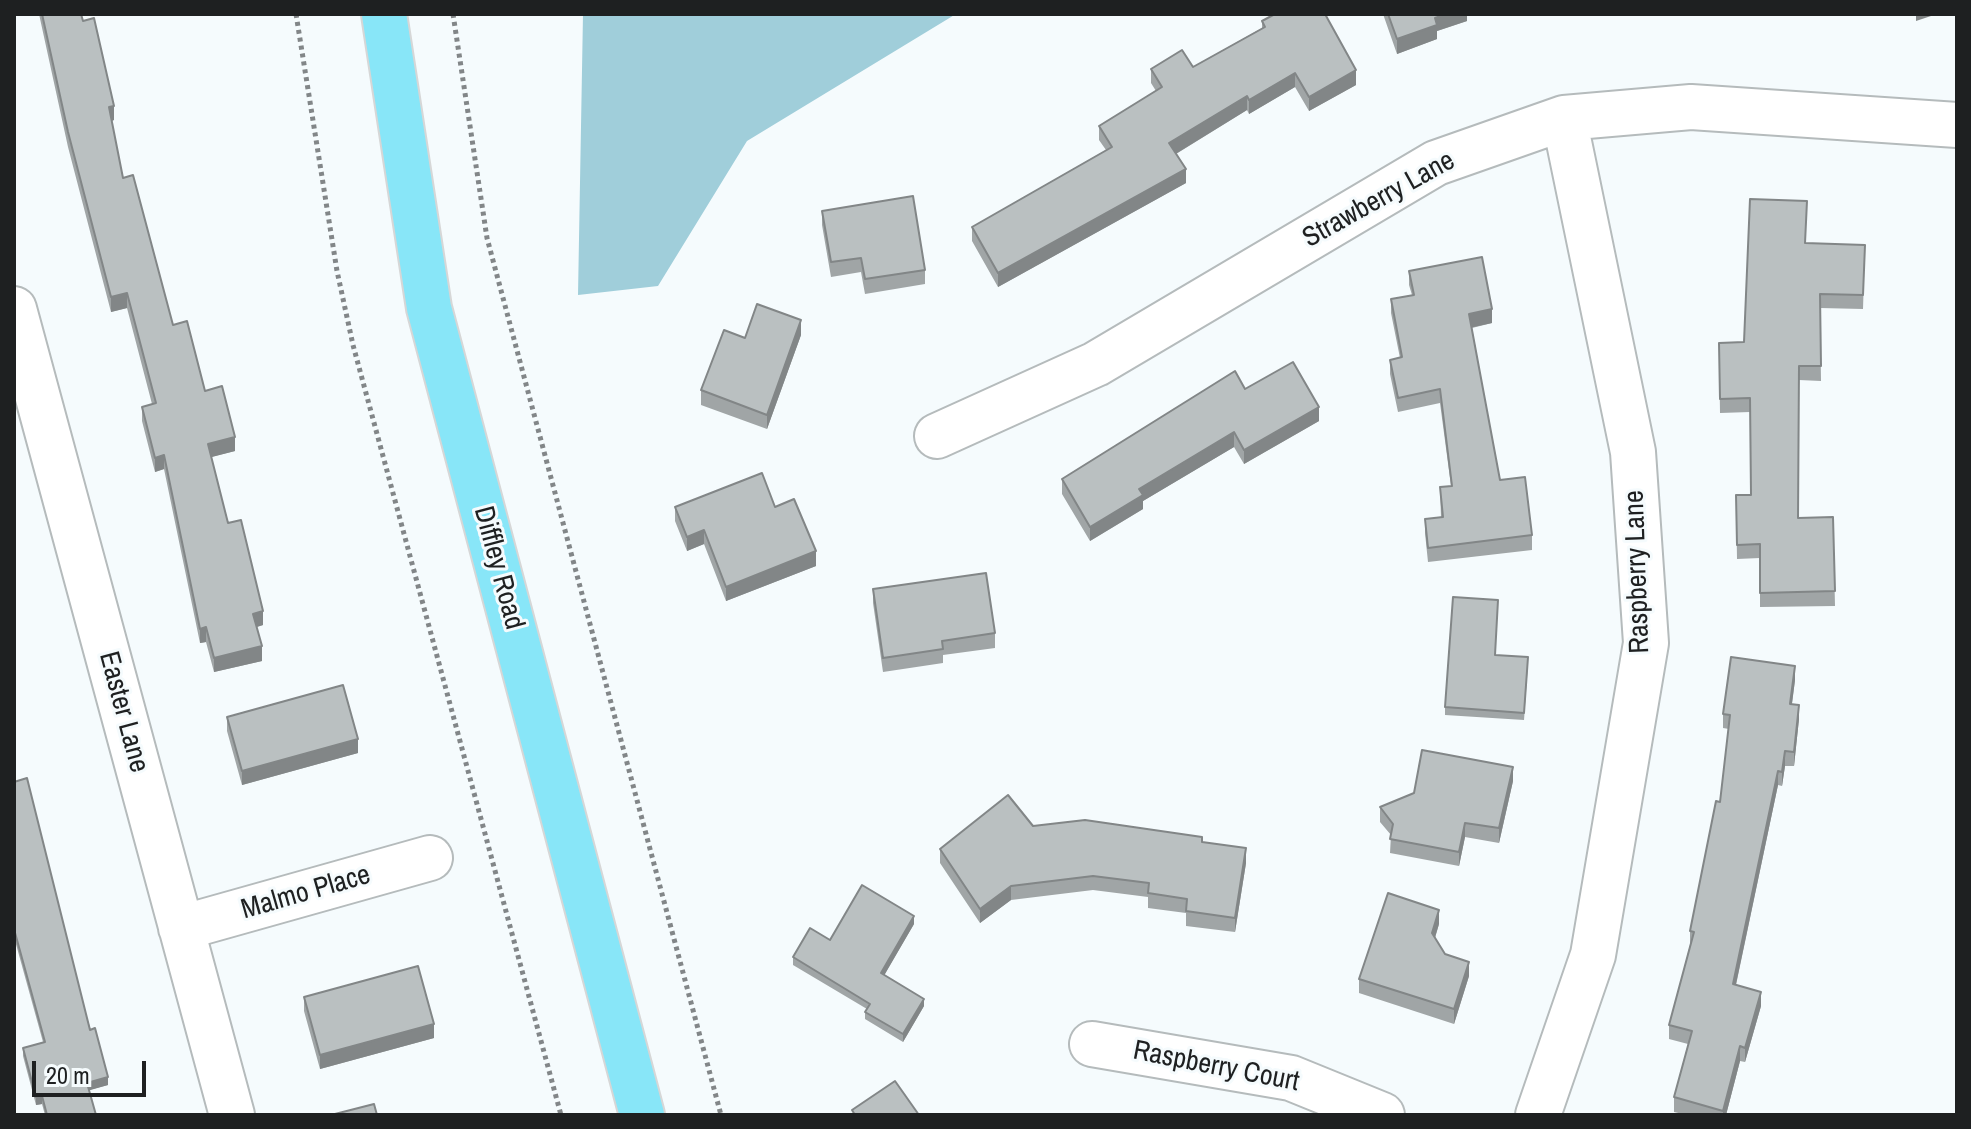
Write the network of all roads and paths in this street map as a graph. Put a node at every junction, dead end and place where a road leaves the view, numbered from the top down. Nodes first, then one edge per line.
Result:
1 (296, 14) edge
2 (384, 14) edge
3 (453, 14) edge
4 (1564, 118) junction
5 (1957, 125) edge
6 (14, 309) edge
7 (937, 436) dead end
8 (430, 858) dead end
9 (181, 928) junction
10 (1092, 1044) dead end
11 (232, 1115) edge
12 (561, 1115) edge
13 (642, 1115) edge
14 (721, 1115) edge
15 (1382, 1115) edge
16 (1538, 1115) edge

1 - 12 path
2 - 13 main road, Diffley Road
3 - 14 path
4 - 5 street, Strawberry Lane
4 - 7 street, Strawberry Lane
4 - 16 street, Raspberry Lane
6 - 9 street, Easter Lane
8 - 9 street, Malmo Place
9 - 11 street, Easter Lane
10 - 15 street, Raspberry Court

